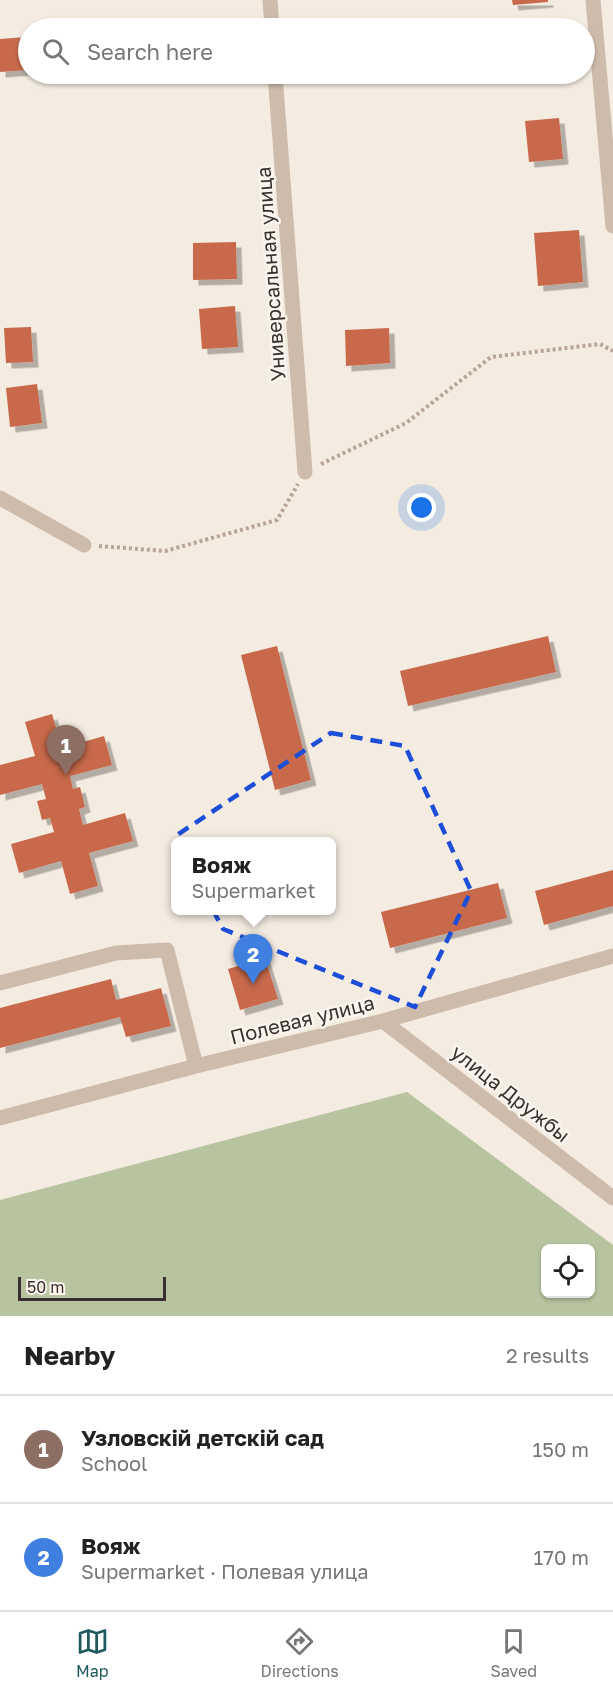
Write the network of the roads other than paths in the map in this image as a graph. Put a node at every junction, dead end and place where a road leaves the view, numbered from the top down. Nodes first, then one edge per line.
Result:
1 (270, 0) edge
2 (593, 0) edge
3 (271, 18) edge
4 (595, 18) edge
5 (595, 23) edge
6 (276, 84) edge
7 (613, 226) edge
8 (305, 472) road end
9 (0, 498) edge
10 (84, 545) road end
11 (613, 956) edge
12 (0, 983) edge
13 (383, 1021) junction
14 (196, 1066) junction
15 (0, 1118) edge
16 (613, 1198) edge

1 - 3 street
2 - 4 street
5 - 7 street
6 - 8 street, Универсальная улица
9 - 10 street
11 - 13 street, Полевая улица
12 - 14 street
13 - 14 street, Полевая улица
13 - 16 street, улица Дружбы
14 - 15 street, Полевая улица

